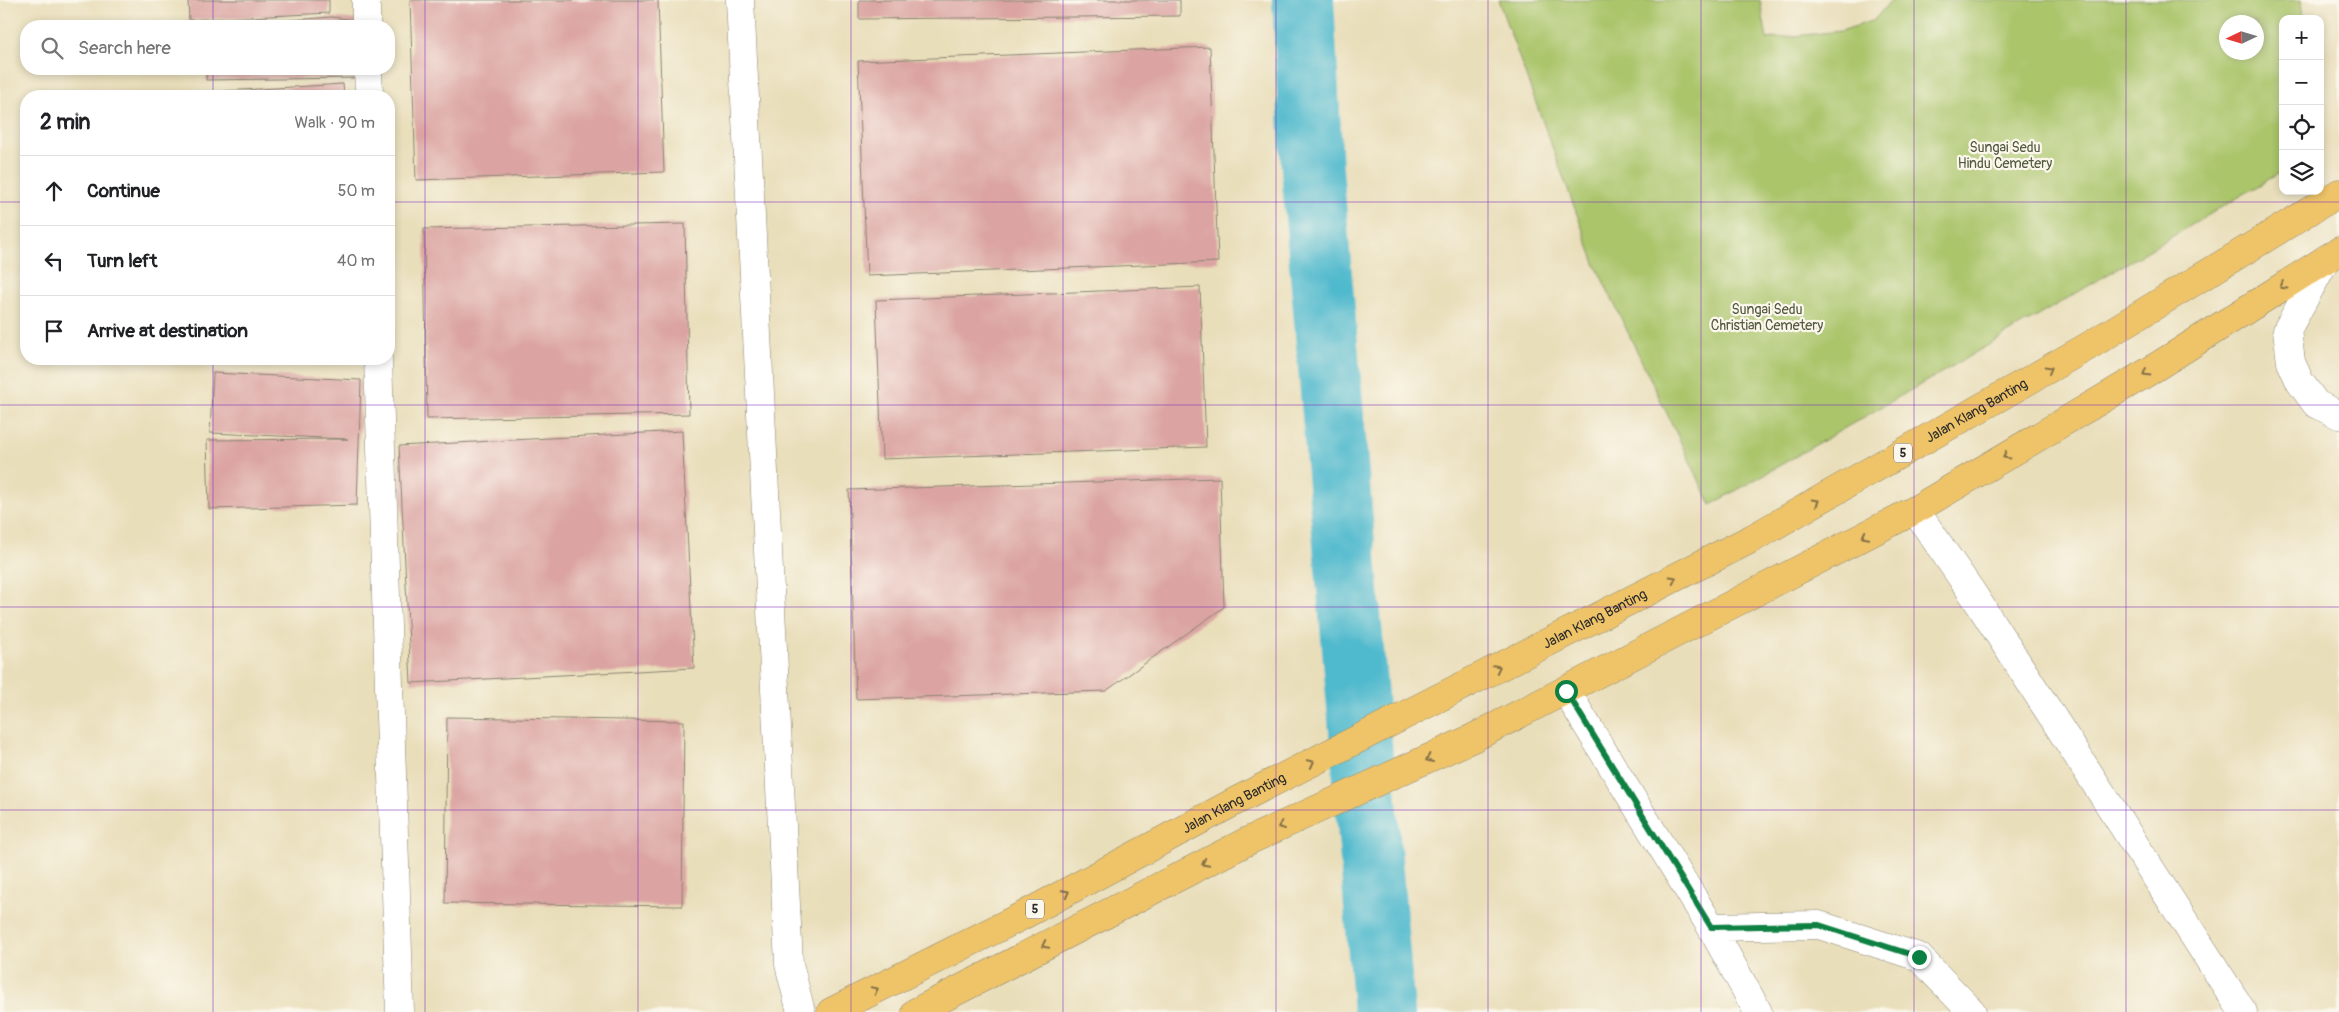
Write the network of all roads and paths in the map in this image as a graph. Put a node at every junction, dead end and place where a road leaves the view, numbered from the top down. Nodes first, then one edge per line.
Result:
1 (366, 0) edge
2 (740, 0) edge
3 (366, 20) edge
4 (368, 75) edge
5 (369, 90) edge
6 (2339, 193) edge
7 (2332, 255) edge
8 (378, 365) edge
9 (2339, 415) edge
10 (1915, 510) junction
11 (1566, 691) junction
12 (1711, 927) junction
13 (400, 1012) edge
14 (801, 1012) edge
15 (831, 1012) edge
16 (916, 1012) edge
17 (1758, 1012) edge
18 (1972, 1012) edge
19 (2243, 1012) edge

1 - 3 street
2 - 14 street
4 - 5 street
15 -> 6 highway, Jalan Klang Banting / 5
7 - 9 street
7 -> 10 highway
8 - 13 street
10 -> 11 highway
10 - 19 street
11 - 12 street
11 -> 16 highway
12 - 17 street
12 - 18 street

